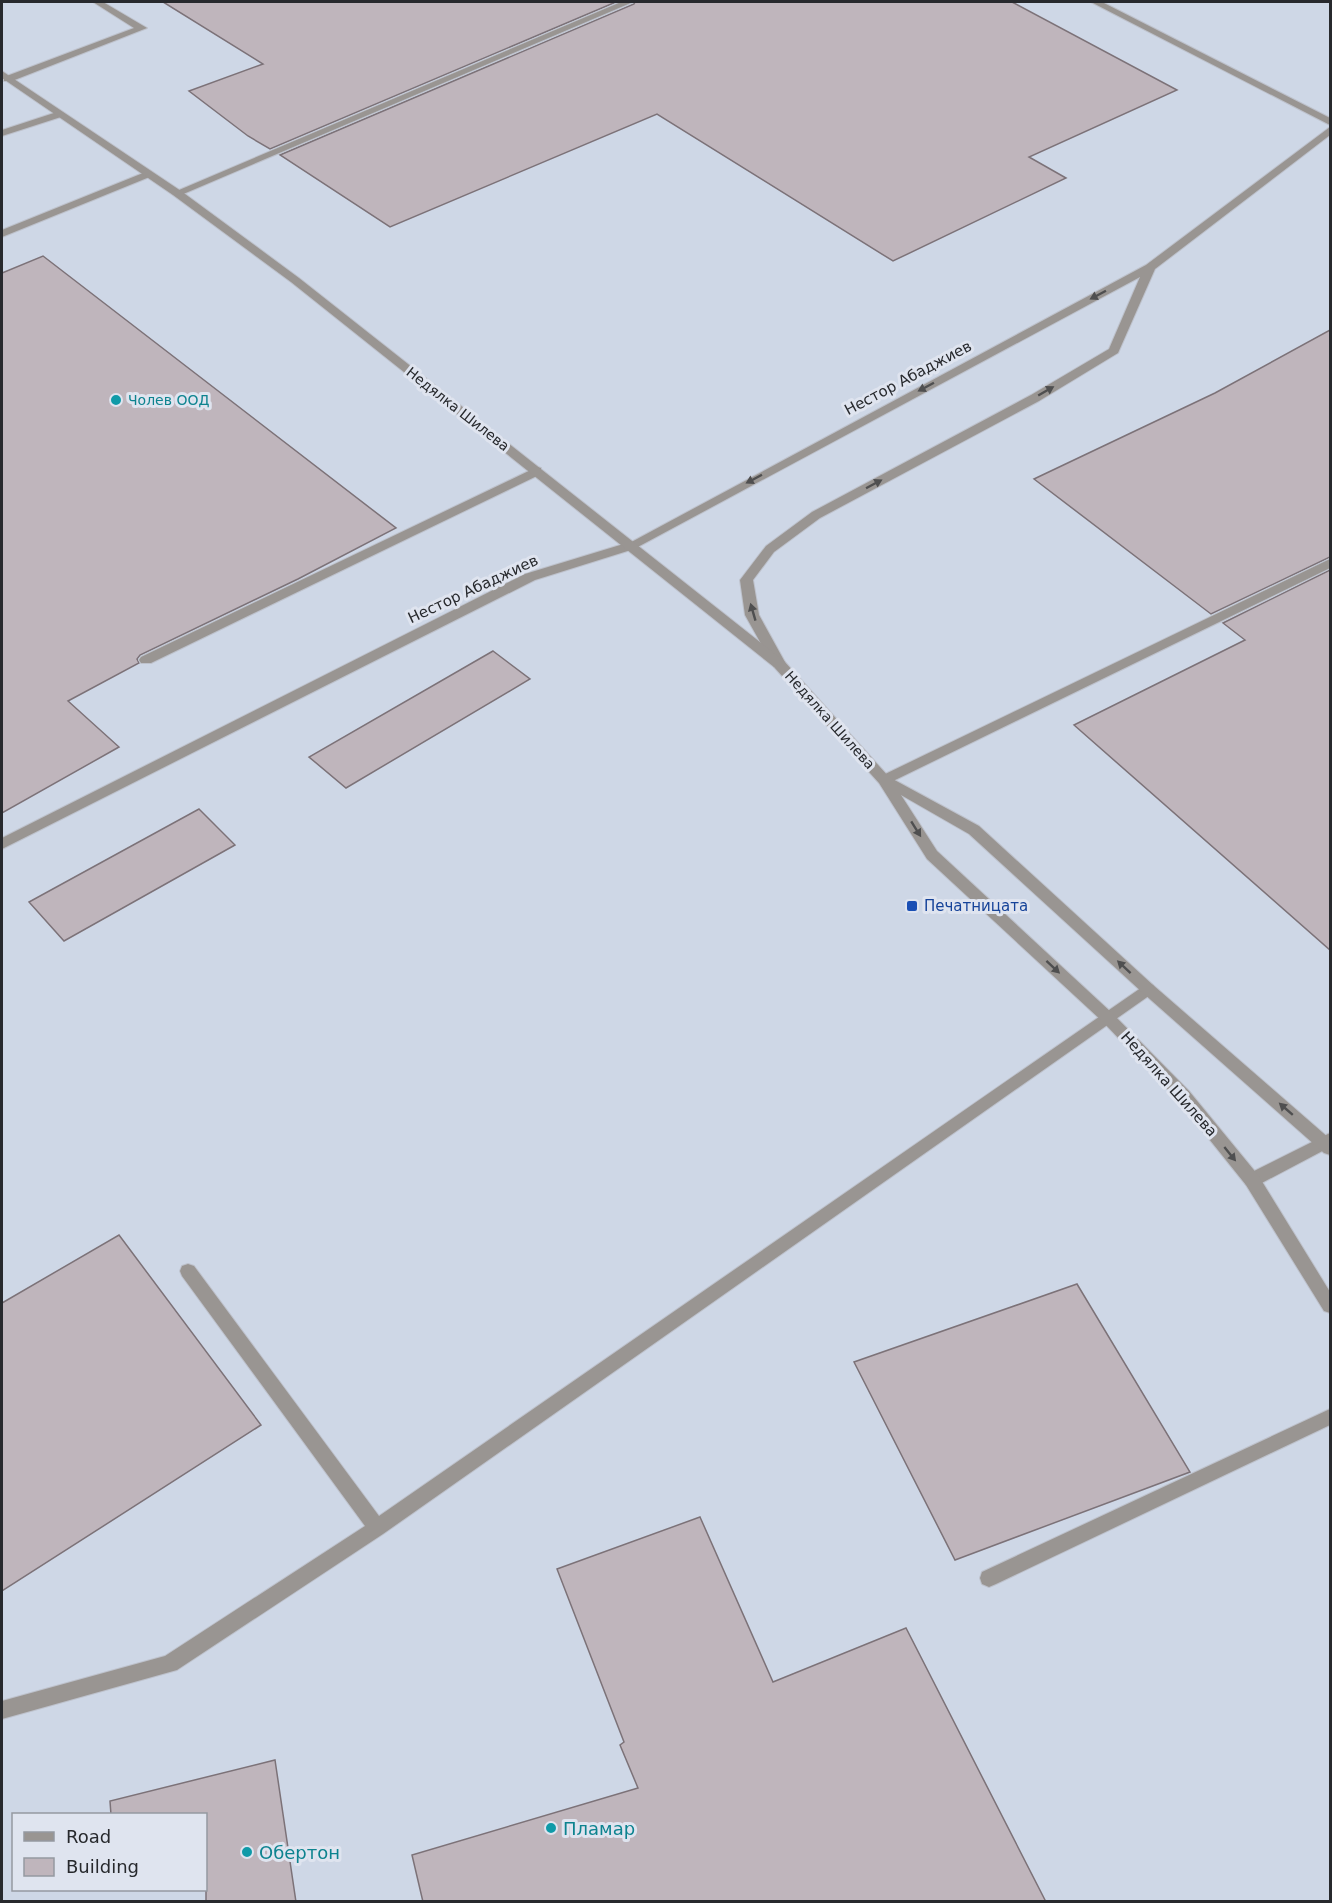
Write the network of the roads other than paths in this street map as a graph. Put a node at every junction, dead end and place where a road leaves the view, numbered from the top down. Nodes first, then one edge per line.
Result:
1 (97, 2) edge
2 (628, 2) edge
3 (1096, 2) edge
4 (5, 76) edge
5 (60, 114) junction
6 (1330, 122) edge
7 (1330, 130) edge
8 (2, 134) edge
9 (148, 174) junction
10 (177, 193) junction
11 (2, 234) edge
12 (1150, 267) junction
13 (537, 471) junction
14 (630, 546) junction
15 (1330, 563) edge
16 (146, 660) dead end
17 (779, 664) junction
18 (885, 780) junction
19 (2, 844) edge
20 (1148, 989) junction
21 (1107, 1017) junction
22 (1329, 1143) edge
23 (1252, 1180) junction
24 (188, 1271) dead end
25 (1330, 1306) edge
26 (1330, 1417) edge
27 (377, 1528) junction
28 (989, 1578) dead end
29 (2, 1710) edge

1 - 4 street
2 - 10 street
3 - 6 street
4 - 5 street, Недялка Шилева
5 - 8 street
5 - 9 street, Недялка Шилева
7 - 12 street, Нестор Абаджиев
9 - 10 street, Недялка Шилева
9 - 11 street
10 - 13 street, Недялка Шилева
12 -> 14 street, Нестор Абаджиев
17 -> 12 street, Нестор Абаджиев
13 - 14 street, Недялка Шилева
13 - 16 street
14 - 17 street, Недялка Шилева
14 - 19 street, Нестор Абаджиев
15 - 18 street
17 - 18 street, Недялка Шилева
20 -> 18 street, Недялка Шилева
18 -> 21 street, Недялка Шилева
20 - 21 street
22 -> 20 street, Недялка Шилева
21 -> 23 street, Недялка Шилева
21 - 27 street
22 - 23 street
23 - 25 street, Недялка Шилева
24 - 27 street
26 - 28 street
27 - 29 street

